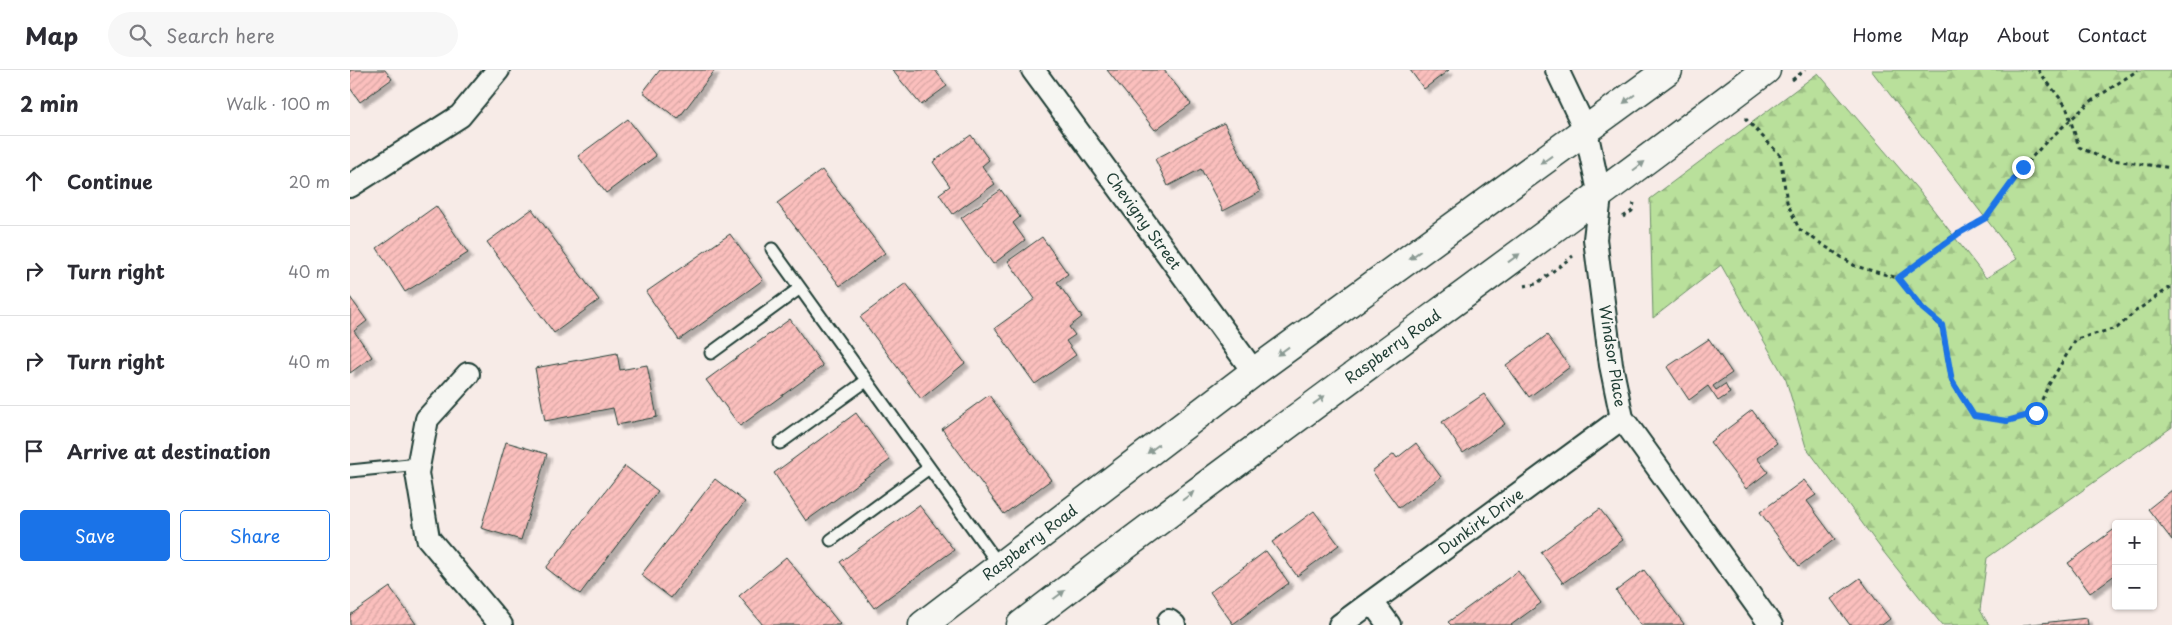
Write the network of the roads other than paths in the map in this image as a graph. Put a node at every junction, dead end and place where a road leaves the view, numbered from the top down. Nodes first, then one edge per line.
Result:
1 (498, 70) edge
2 (1033, 70) edge
3 (1556, 70) edge
4 (1668, 70) edge
5 (1766, 70) edge
6 (1586, 131) junction
7 (350, 186) edge
8 (1600, 196) junction
9 (772, 249) dead end
10 (800, 288) junction
11 (711, 352) dead end
12 (1254, 372) junction
13 (468, 374) dead end
14 (866, 381) junction
15 (1622, 418) junction
16 (780, 443) dead end
17 (419, 464) junction
18 (929, 468) junction
19 (350, 471) edge
20 (831, 540) dead end
21 (1000, 566) junction
22 (1372, 602) junction
23 (501, 625) edge
24 (923, 625) edge
25 (1021, 625) edge
26 (1340, 625) edge
27 (1389, 625) edge
28 (1772, 625) edge

1 - 7 street
2 - 12 street, Chevigny Street
3 - 6 street, Windsor Place
4 -> 6 main road, Raspberry Road
8 -> 5 main road, Raspberry Road
6 - 8 street, Windsor Place
6 -> 12 main road, Raspberry Road
8 - 15 street, Windsor Place
25 -> 8 main road, Raspberry Road
9 - 10 lane
10 - 11 lane
10 - 14 lane
12 -> 21 main road, Raspberry Road
13 - 17 street
14 - 16 lane
14 - 18 lane
15 - 22 street, Dunkirk Drive
15 - 28 street, Windsor Place
17 - 19 lane
17 - 23 street
18 - 20 lane
18 - 21 lane
21 - 24 main road, Raspberry Road
22 - 26 street, Dunkirk Drive
22 - 27 street

